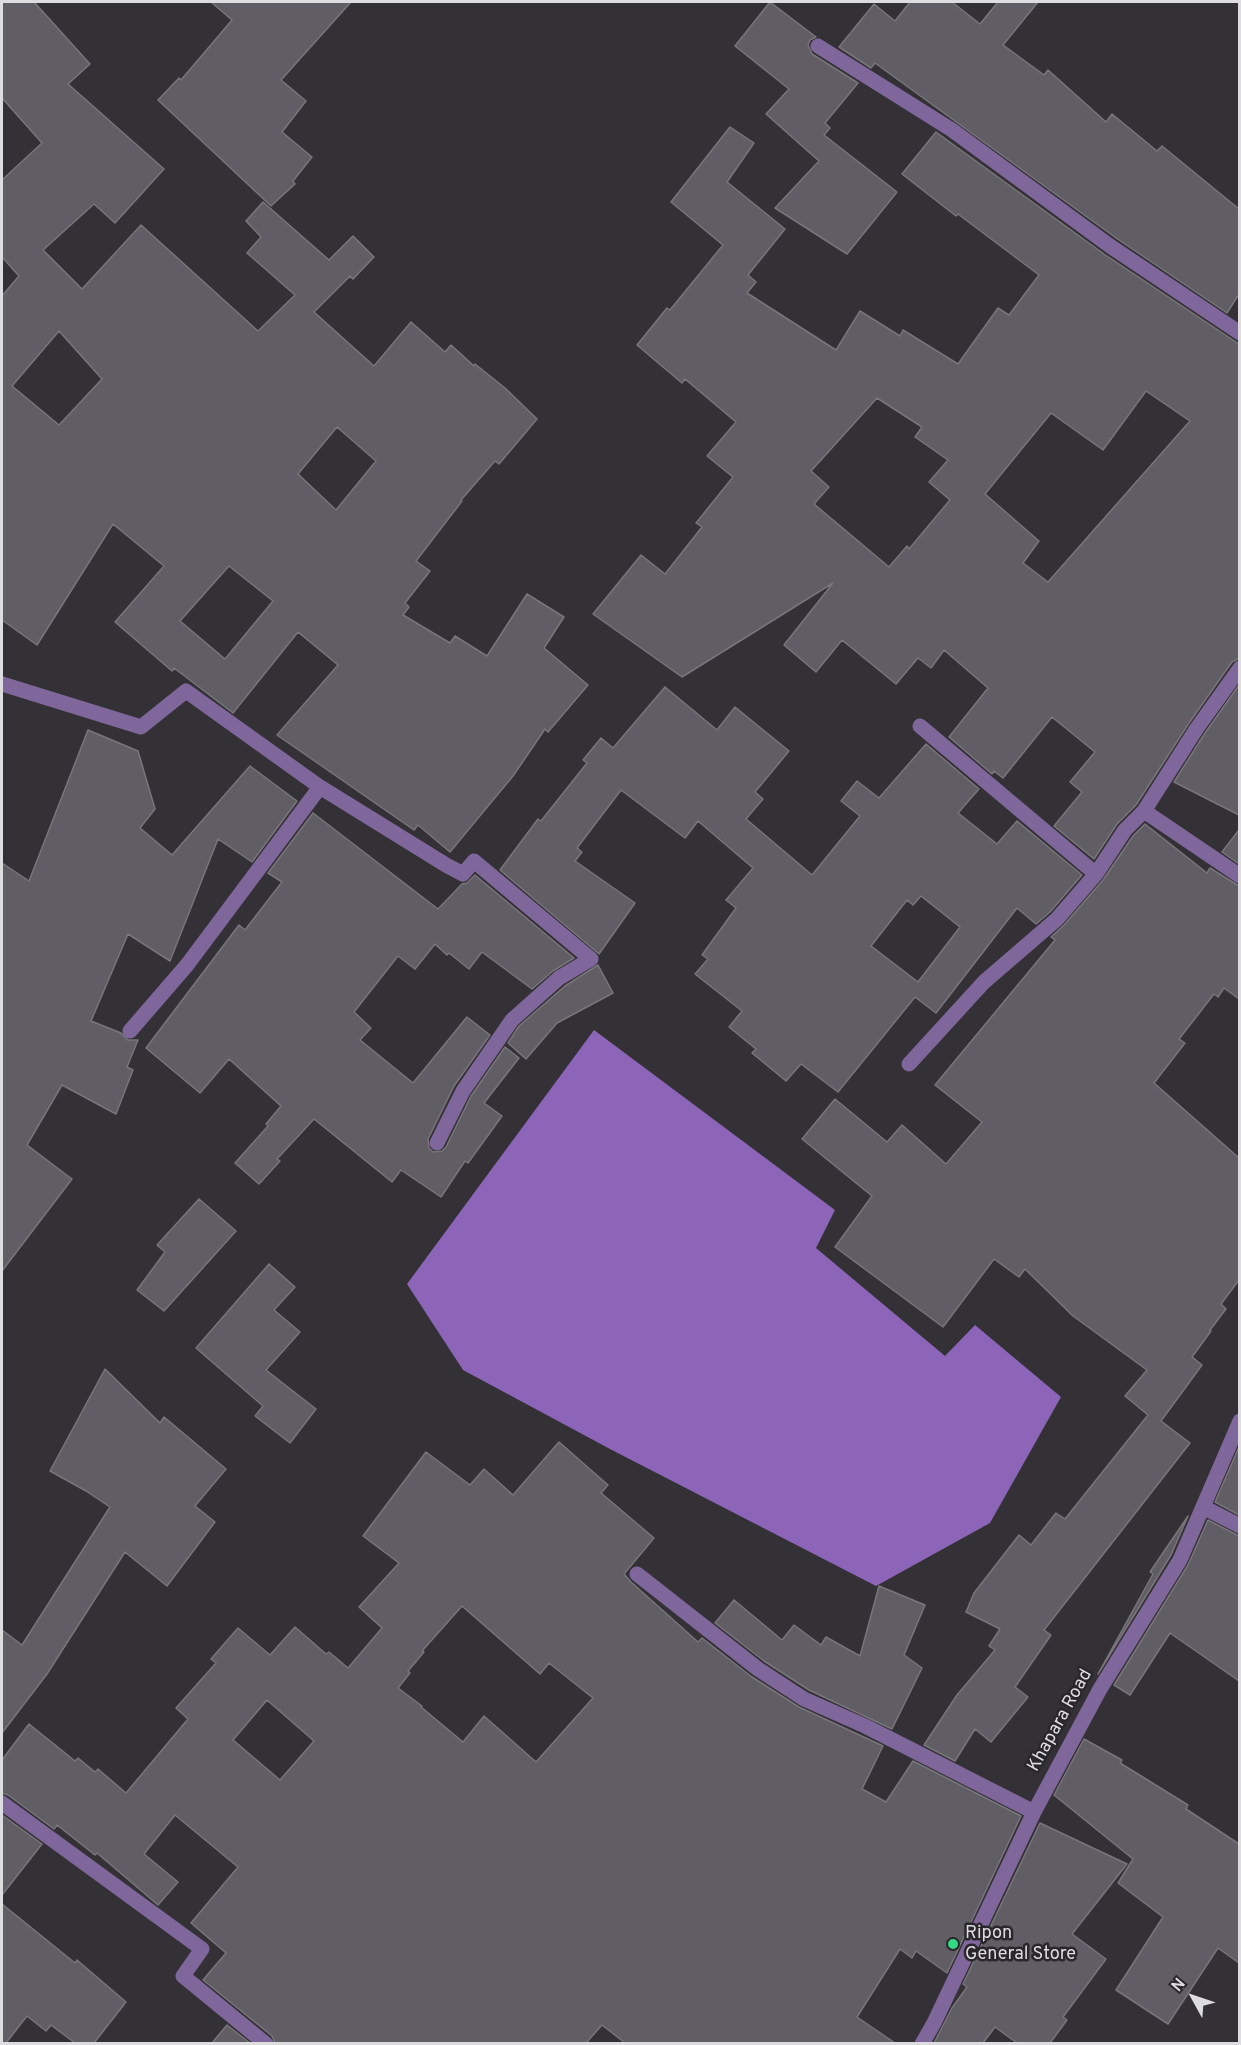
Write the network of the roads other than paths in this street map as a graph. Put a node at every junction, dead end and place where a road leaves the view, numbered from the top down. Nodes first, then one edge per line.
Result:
1 (818, 46) dead end
2 (1239, 333) edge
3 (1239, 668) edge
4 (2, 684) edge
5 (920, 726) dead end
6 (320, 787) junction
7 (1144, 811) junction
8 (1096, 874) junction
9 (1239, 876) edge
10 (130, 1031) dead end
11 (909, 1064) dead end
12 (437, 1143) dead end
13 (1239, 1421) edge
14 (1203, 1507) junction
15 (1239, 1526) edge
16 (637, 1574) dead end
17 (2, 1803) edge
18 (1034, 1812) junction
19 (266, 2043) edge
20 (922, 2043) edge

1 - 2 street
3 - 7 street
4 - 6 street
5 - 8 street
6 - 10 street
6 - 12 street
7 - 8 street
7 - 9 street
8 - 11 street
13 - 14 street, Khapara Road
14 - 15 street
14 - 18 street, Khapara Road
16 - 18 street
17 - 19 street
18 - 20 street, Khapara Road

